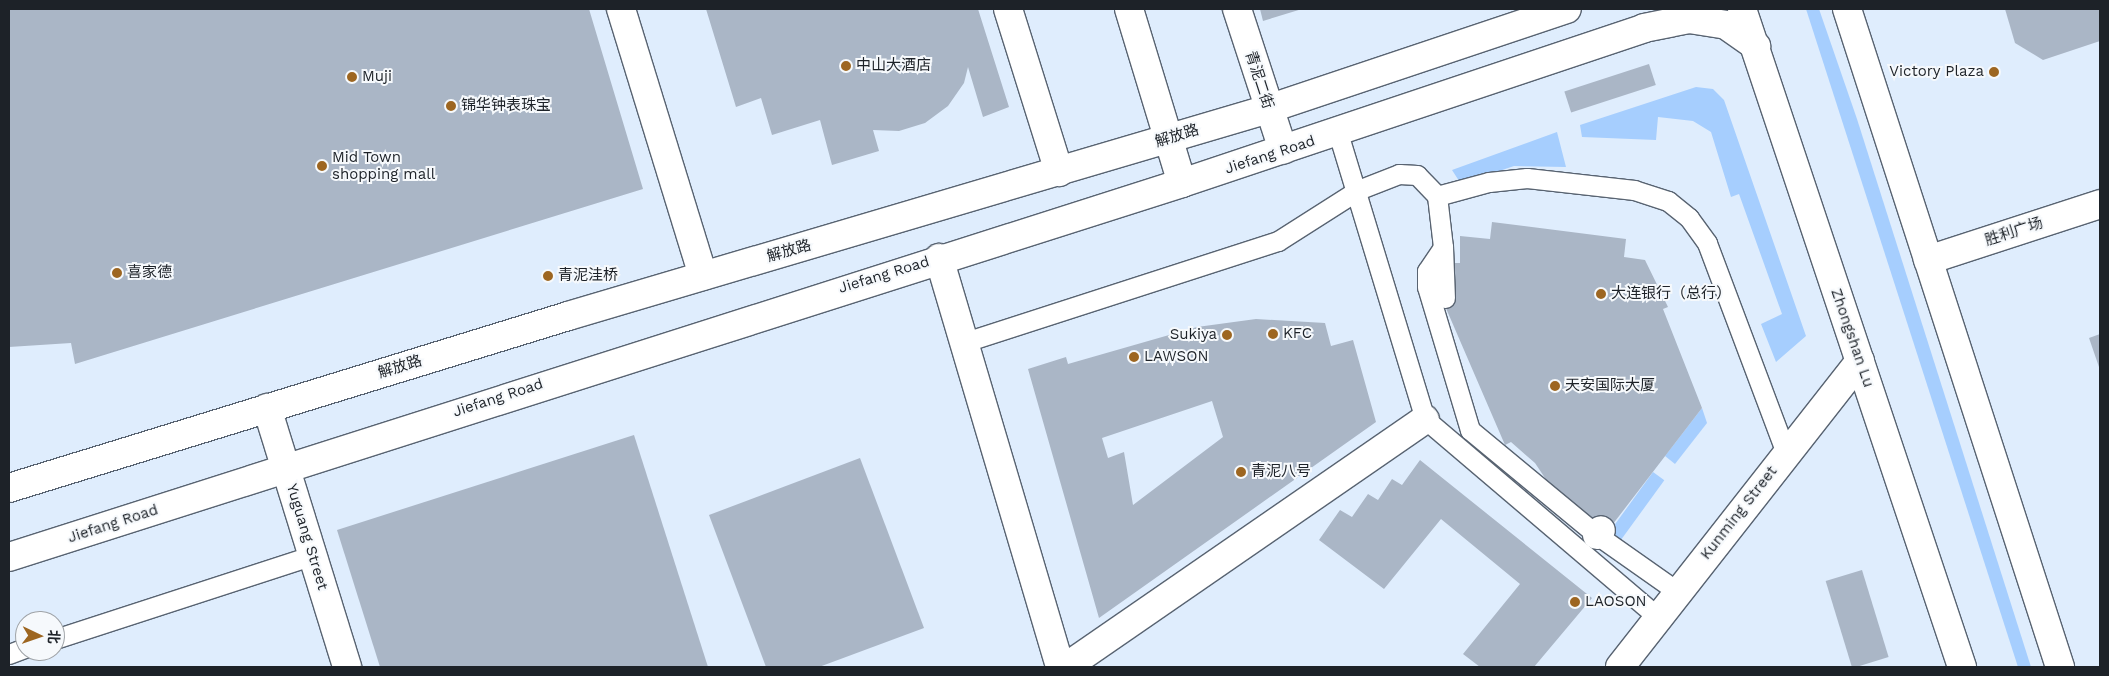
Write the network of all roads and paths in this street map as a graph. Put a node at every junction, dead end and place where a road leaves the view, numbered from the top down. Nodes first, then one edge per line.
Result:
1 (621, 9) edge
2 (1008, 9) edge
3 (1129, 9) edge
4 (1236, 9) edge
5 (1567, 9) edge
6 (1742, 9) edge
7 (1847, 9) edge
8 (1756, 46) junction
9 (1268, 109) junction
10 (1338, 133) junction
11 (1168, 139) junction
12 (1284, 150) junction
13 (1059, 172) junction
14 (1182, 183) junction
15 (1358, 190) junction
16 (1437, 196) junction
17 (2100, 204) edge
18 (1443, 247) junction
19 (939, 258) junction
20 (1928, 260) junction
21 (702, 276) junction
22 (1445, 298) dead end
23 (965, 342) junction
24 (1860, 361) junction
25 (267, 408) junction
26 (1425, 419) junction
27 (1786, 454) junction
28 (286, 468) junction
29 (9, 488) edge
30 (313, 555) junction
31 (9, 557) edge
32 (1678, 592) junction
33 (1658, 617) junction
34 (65, 636) edge
35 (347, 667) edge
36 (1060, 667) edge
37 (1066, 667) edge
38 (1620, 667) edge
39 (1962, 667) edge
40 (2060, 667) edge

1 - 21 main road
2 - 13 main road
3 - 11 main road
4 - 9 main road, 青泥二街
5 - 9 main road, 解放路
6 - 8 main road, Zhongshan Lu
7 - 20 main road
8 - 10 main road, Jiefang Road
8 - 24 main road, Zhongshan Lu
9 - 11 main road, 解放路
9 - 12 main road, 青泥二街
10 - 12 main road, Jiefang Road
10 - 15 lane
11 - 13 main road, 解放路
11 - 14 main road
12 - 14 main road, Jiefang Road
13 - 21 main road, 解放路
14 - 19 main road, Jiefang Road
15 - 16 lane
15 - 23 lane
15 - 26 lane
16 - 18 lane
16 - 27 lane
17 - 20 main road, 胜利广场
18 - 22 lane
18 - 32 lane
19 - 23 main road
19 - 28 main road, Jiefang Road
20 - 40 main road
21 - 25 main road, 解放路
23 - 36 main road
24 - 27 main road, Kunming Street
24 - 39 main road, Zhongshan Lu
25 - 28 main road, Yuguang Street
25 - 29 main road, 解放路
26 - 33 lane
26 - 37 main road
27 - 32 main road, Kunming Street
28 - 30 main road, Yuguang Street
28 - 31 main road, Jiefang Road
30 - 34 lane
30 - 35 main road, Yuguang Street
32 - 33 main road, Kunming Street
33 - 38 main road, Kunming Street

